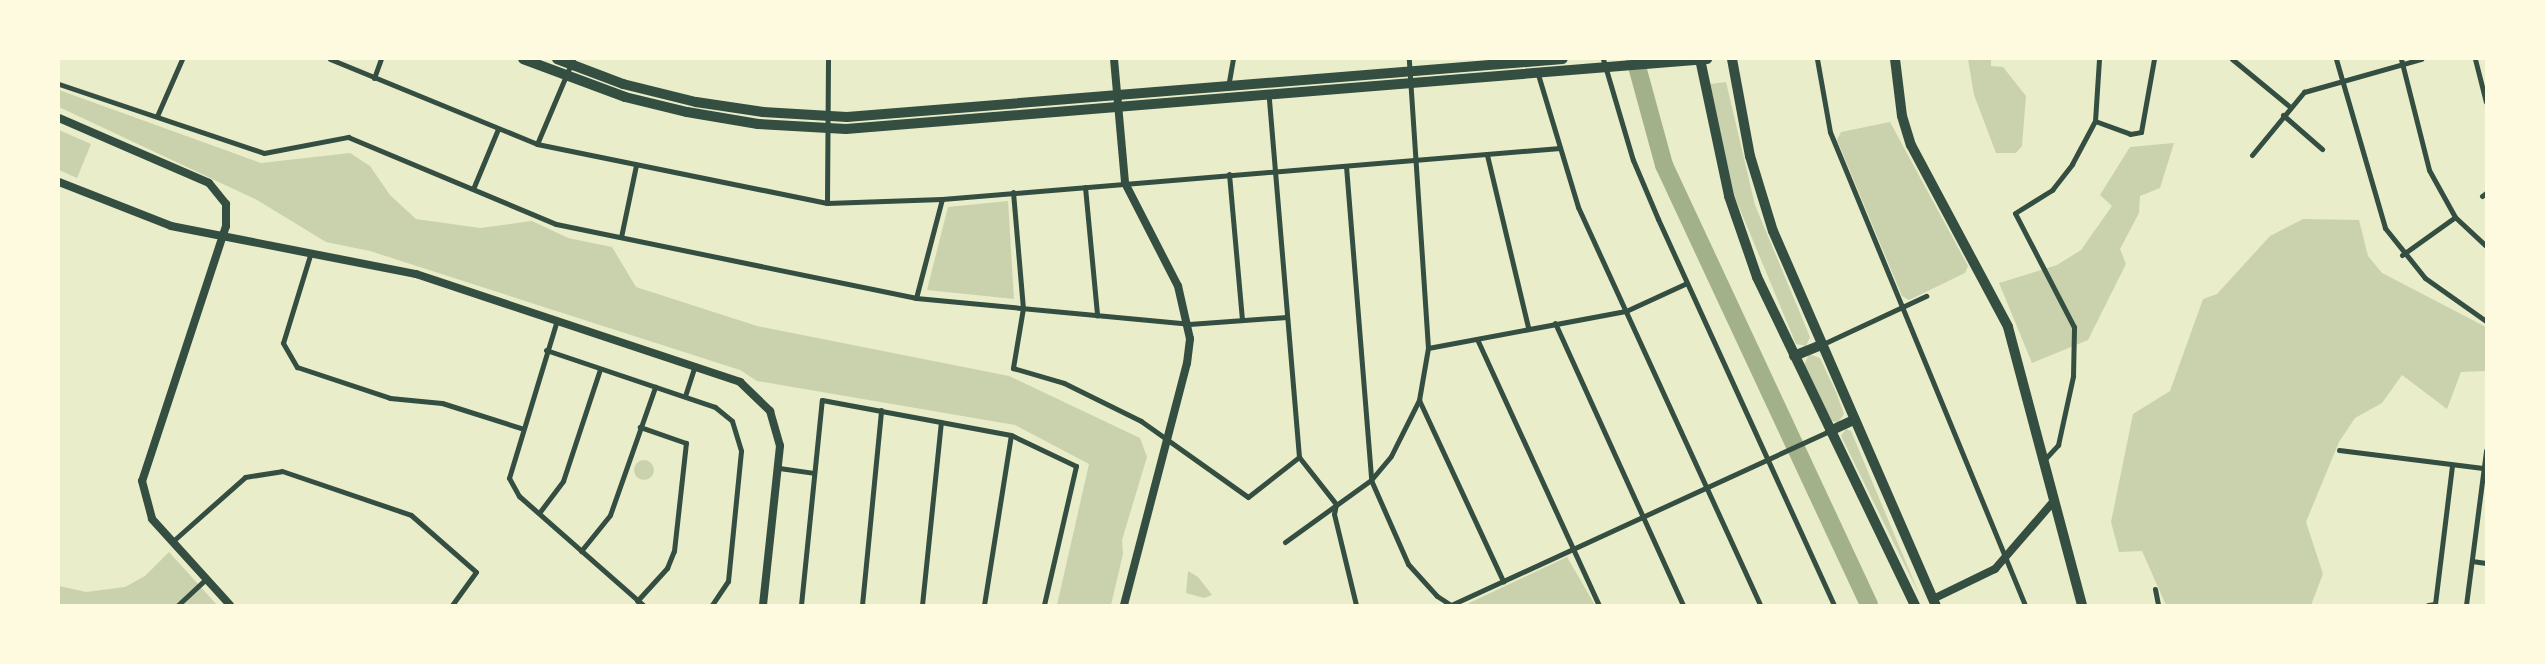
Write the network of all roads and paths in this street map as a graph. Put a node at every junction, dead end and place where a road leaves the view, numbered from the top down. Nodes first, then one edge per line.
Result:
1 (182, 59) edge
2 (330, 59) edge
3 (381, 59) edge
4 (523, 59) edge
5 (557, 59) edge
6 (828, 59) edge
7 (1114, 59) edge
8 (1233, 59) edge
9 (1409, 59) edge
10 (1563, 59) edge
11 (1702, 59) edge
12 (1732, 59) edge
13 (1817, 59) edge
14 (1895, 59) edge
15 (2099, 59) edge
16 (2154, 59) edge
17 (2232, 59) edge
18 (2336, 59) edge
19 (2421, 59) edge
20 (2475, 59) edge
21 (1534, 61) junction
22 (1663, 61) edge
23 (2402, 61) edge
24 (572, 62) edge
25 (1608, 65) edge
26 (1408, 72) junction
27 (1538, 75) junction
28 (566, 77) junction
29 (374, 78) junction
30 (2341, 79) junction
31 (59, 84) edge
32 (1409, 86) junction
33 (1228, 87) junction
34 (1117, 96) junction
35 (1269, 98) junction
36 (2486, 102) edge
37 (2289, 106) junction
38 (1118, 110) junction
39 (2283, 115) junction
40 (157, 116) junction
41 (829, 116) junction
42 (59, 118) edge
43 (2095, 121) junction
44 (498, 129) junction
45 (828, 129) junction
46 (537, 144) junction
47 (1560, 148) junction
48 (2322, 149) dead end
49 (1487, 155) junction
50 (2252, 155) dead end
51 (1414, 159) junction
52 (636, 165) junction
53 (1346, 166) junction
54 (1277, 172) junction
55 (1229, 174) junction
56 (59, 182) edge
57 (1126, 183) junction
58 (1085, 187) junction
59 (473, 189) junction
60 (1013, 192) junction
61 (942, 199) junction
62 (827, 204) junction
63 (2455, 217) junction
64 (223, 237) junction
65 (621, 237) junction
66 (2486, 246) edge
67 (311, 252) junction
68 (2402, 255) junction
69 (1687, 283) junction
70 (1926, 296) dead end
71 (916, 298) junction
72 (1901, 307) junction
73 (1023, 308) junction
74 (1626, 311) junction
75 (1097, 315) junction
76 (1287, 317) junction
77 (1242, 319) junction
78 (557, 320) junction
79 (2486, 321) edge
80 (1189, 324) junction
81 (1554, 324) junction
82 (1528, 328) junction
83 (1477, 339) junction
84 (1823, 344) junction
85 (1428, 348) junction
86 (546, 350) junction
87 (1794, 356) junction
88 (695, 366) junction
89 (600, 369) junction
90 (654, 387) junction
91 (685, 396) junction
92 (1419, 400) junction
93 (881, 410) junction
94 (1854, 420) junction
95 (941, 422) junction
96 (640, 427) junction
97 (521, 428) junction
98 (1830, 431) junction
99 (1011, 435) junction
100 (1168, 436) junction
101 (2339, 450) dead end
102 (2486, 450) edge
103 (1298, 457) junction
104 (1767, 460) junction
105 (2044, 460) junction
106 (2452, 465) junction
107 (779, 468) junction
108 (2483, 468) junction
109 (814, 473) junction
110 (1371, 480) junction
111 (1706, 488) junction
112 (2483, 498) edge
113 (2054, 501) junction
114 (1336, 504) junction
115 (539, 513) junction
116 (1643, 517) junction
117 (173, 541) junction
118 (1285, 542) dead end
119 (1573, 549) junction
120 (581, 550) junction
121 (2006, 559) junction
122 (2472, 561) junction
123 (2486, 563) edge
124 (206, 579) junction
125 (1503, 581) junction
126 (2155, 590) dead end
127 (637, 601) junction
128 (1934, 602) edge
129 (178, 605) edge
130 (230, 605) edge
131 (452, 605) edge
132 (643, 605) edge
133 (712, 605) edge
134 (763, 605) edge
135 (801, 605) edge
136 (862, 605) edge
137 (922, 605) edge
138 (984, 605) edge
139 (1044, 605) edge
140 (1124, 605) edge
141 (1356, 605) edge
142 (1451, 605) edge
143 (1599, 605) edge
144 (1684, 605) edge
145 (1760, 605) edge
146 (1834, 605) edge
147 (1915, 605) edge
148 (1919, 605) edge
149 (2024, 605) edge
150 (2082, 605) edge
151 (2158, 605) edge
152 (2428, 605) edge
153 (2466, 605) edge

1 - 40 street
2 - 29 street
3 - 29 street
4 - 28 main road
5 - 24 main road
6 - 41 street
7 - 34 street
8 - 33 street
9 - 26 street
10 - 21 main road
11 - 22 main road
11 - 87 main road
12 - 84 main road
13 - 72 street
14 - 105 main road
15 - 43 street
16 - 43 street
17 - 37 street
18 - 30 street
19 - 23 street
20 - 36 street
21 - 26 main road
21 - 27 street
22 - 25 main road
23 - 30 street
23 - 63 street
24 - 28 street
24 - 41 main road
25 - 27 main road
25 - 69 street
26 - 32 street
26 - 33 main road
27 - 32 main road
27 - 47 street
28 - 45 main road
28 - 46 street
29 - 44 street
30 - 37 street
30 - 68 street
31 - 40 street
32 - 35 main road
32 - 51 street
33 - 34 main road
34 - 38 street
34 - 41 main road
35 - 38 main road
35 - 54 street
37 - 39 street
38 - 45 main road
38 - 57 street
39 - 48 street
39 - 50 street
40 - 59 street
41 - 45 street
42 - 64 street
43 - 105 street
44 - 46 street
44 - 59 street
45 - 62 street
46 - 52 street
47 - 49 street
47 - 74 street
49 - 51 street
49 - 82 street
51 - 53 street
51 - 85 street
52 - 62 street
52 - 65 street
53 - 54 street
53 - 110 street
54 - 55 street
54 - 76 street
55 - 57 street
55 - 77 street
56 - 64 street
57 - 58 street
57 - 80 street
58 - 60 street
58 - 75 street
59 - 65 street
60 - 61 street
60 - 73 street
61 - 62 street
61 - 71 street
63 - 66 street
63 - 68 street
64 - 67 street
64 - 117 street
65 - 71 street
67 - 78 street
67 - 97 street
68 - 79 street
69 - 74 street
69 - 104 street
70 - 72 street
71 - 73 street
72 - 84 street
72 - 121 street
73 - 75 street
73 - 100 street
74 - 81 street
74 - 111 street
75 - 80 street
76 - 77 street
76 - 103 street
77 - 80 street
78 - 86 street
78 - 88 street
80 - 100 street
81 - 82 street
81 - 116 street
82 - 83 street
83 - 85 street
83 - 119 street
84 - 87 main road
84 - 94 main road
85 - 92 street
86 - 89 street
86 - 97 street
87 - 98 main road
88 - 91 street
88 - 107 street
89 - 90 street
89 - 115 street
90 - 91 street
90 - 96 street
91 - 133 street
92 - 110 street
92 - 125 street
93 - 95 street
93 - 109 street
93 - 136 street
94 - 98 main road
94 - 128 main road
95 - 99 street
95 - 137 street
96 - 120 street
96 - 127 street
97 - 115 street
98 - 104 street
98 - 147 main road
99 - 138 street
99 - 139 street
100 - 103 street
100 - 140 street
101 - 106 street
102 - 108 street
103 - 114 street
104 - 111 street
104 - 146 street
105 - 113 main road
106 - 108 street
106 - 152 street
107 - 109 street
107 - 134 street
108 - 112 street
109 - 135 street
110 - 114 street
110 - 142 street
111 - 116 street
111 - 145 street
112 - 122 street
113 - 121 street
113 - 150 main road
114 - 118 street
114 - 141 street
115 - 120 street
116 - 119 street
116 - 144 street
117 - 124 street
117 - 131 street
119 - 125 street
119 - 143 street
120 - 127 street
121 - 128 street
121 - 149 street
122 - 123 street
122 - 153 street
124 - 129 street
124 - 130 street
125 - 142 street
126 - 151 street
127 - 132 street
128 - 148 main road

